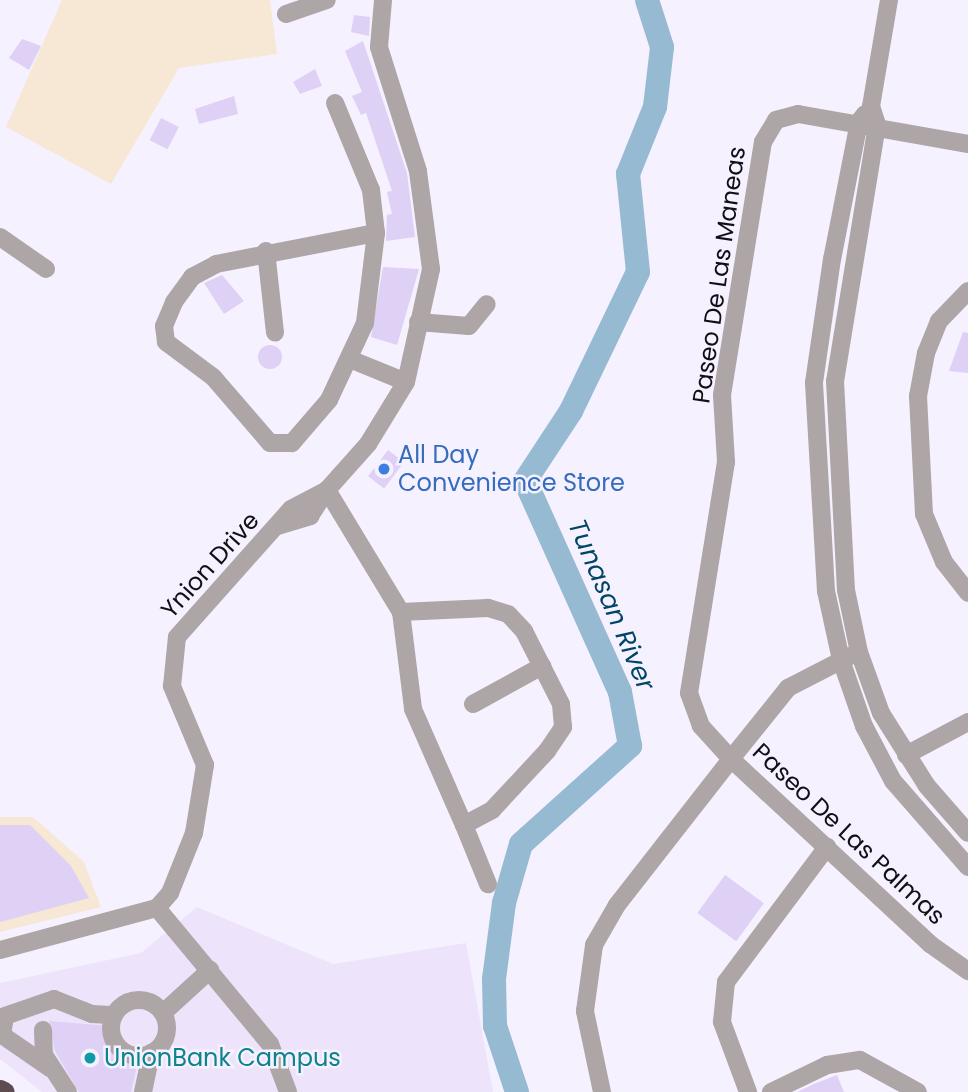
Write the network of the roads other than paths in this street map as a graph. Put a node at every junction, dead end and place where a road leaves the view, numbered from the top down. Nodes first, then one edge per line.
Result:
1 (327, 0) edge
2 (383, 0) edge
3 (889, 0) edge
4 (285, 14) dead end
5 (335, 103) dead end
6 (871, 106) junction
7 (859, 122) junction
8 (877, 125) junction
9 (968, 144) edge
10 (376, 233) junction
11 (0, 237) edge
12 (266, 251) junction
13 (46, 269) dead end
14 (968, 291) edge
15 (487, 304) dead end
16 (418, 322) junction
17 (275, 333) dead end
18 (352, 360) junction
19 (406, 382) junction
20 (327, 490) junction
21 (278, 526) junction
22 (968, 593) edge
23 (401, 612) junction
24 (859, 652) junction
25 (841, 660) junction
26 (542, 666) junction
27 (473, 704) dead end
28 (968, 722) edge
29 (906, 755) junction
30 (731, 759) junction
31 (464, 825) junction
32 (968, 833) edge
33 (827, 847) junction
34 (968, 867) edge
35 (488, 884) dead end
36 (157, 908) junction
37 (0, 950) edge
38 (211, 970) junction
39 (968, 971) edge
40 (163, 1013) junction
41 (114, 1015) junction
42 (43, 1030) dead end
43 (151, 1053) junction
44 (50, 1068) junction
45 (68, 1092) edge
46 (143, 1092) edge
47 (288, 1092) edge
48 (602, 1092) edge
49 (748, 1092) edge
50 (771, 1092) edge
51 (918, 1092) edge

1 - 4 street
2 - 16 street
3 - 6 street
5 - 10 street
6 - 7 street
6 - 8 street
7 - 8 street
7 - 25 street
7 - 30 street, Paseo De Las Maneas
8 - 9 street
8 - 24 street
10 - 12 street
10 - 18 street
11 - 13 street
12 - 17 street
12 - 18 street
14 - 22 street
15 - 16 street
16 - 19 street
18 - 19 street
19 - 20 street
20 - 21 street, Ynion Drive
20 - 21 street
20 - 23 street
21 - 36 street, Ynion Drive
23 - 26 street
23 - 31 street
24 - 25 street, Paseo De Las Palmas
24 - 29 street
25 - 30 street, Paseo De Las Palmas
25 - 34 street
26 - 27 street
26 - 31 street
28 - 29 street
29 - 32 street
30 - 33 street, Paseo De Las Palmas
30 - 48 street
31 - 35 street
33 - 39 street, Paseo De Las Palmas
33 - 49 street
36 - 37 street
36 - 38 street
38 - 40 street
38 - 47 street
40 - 41 street
40 - 43 street
41 - 43 street
41 - 44 street
42 - 44 street
43 - 46 street
44 - 45 street
50 - 51 street

